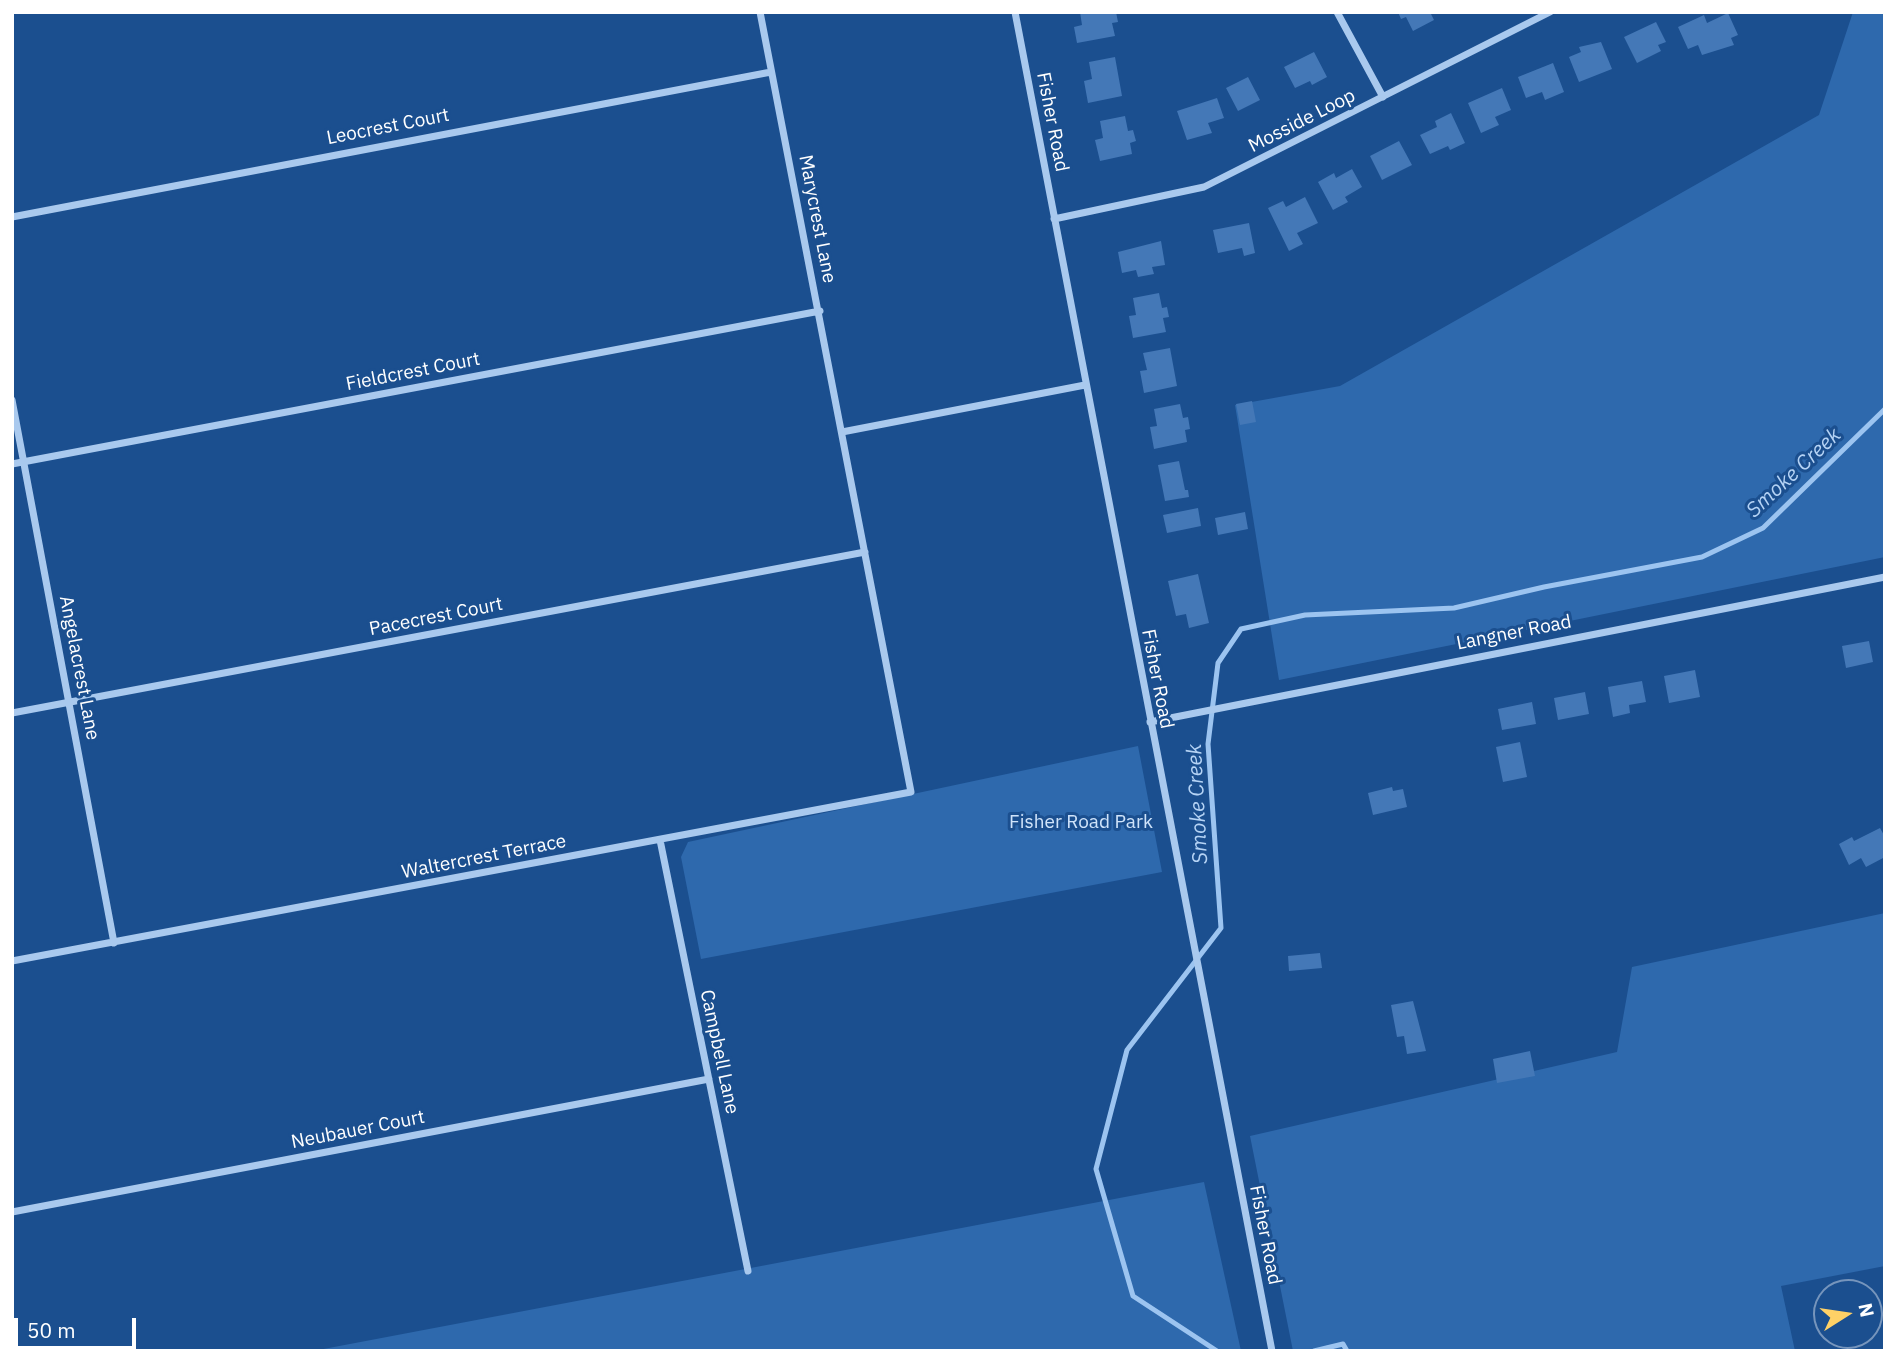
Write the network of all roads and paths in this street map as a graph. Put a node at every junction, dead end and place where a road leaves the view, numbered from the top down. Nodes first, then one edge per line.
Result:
1 (760, 12) edge
2 (1014, 12) edge
3 (1337, 12) edge
4 (1550, 12) edge
5 (771, 72) junction
6 (1383, 97) junction
7 (12, 217) edge
8 (1054, 219) junction
9 (820, 311) junction
10 (1085, 385) junction
11 (12, 400) edge
12 (842, 432) junction
13 (24, 462) junction
14 (12, 464) edge
15 (865, 552) junction
16 (1885, 577) edge
17 (70, 703) junction
18 (12, 713) edge
19 (1150, 722) junction
20 (901, 741) joint
21 (660, 840) junction
22 (114, 943) junction
23 (12, 961) edge
24 (709, 1079) junction
25 (12, 1212) edge
26 (748, 1271) dead end
27 (1272, 1351) edge

1 - 5 street, Marycrest Lane
2 - 8 street, Fisher Road
3 - 6 street
4 - 6 street, Mosside Loop
5 - 7 street, Leocrest Court
5 - 9 street, Marycrest Lane
6 - 8 street, Mosside Loop
8 - 10 street, Fisher Road
9 - 12 street, Marycrest Lane
9 - 13 street, Fieldcrest Court
10 - 12 street
10 - 19 street, Fisher Road
11 - 13 street, Angelacrest Lane
12 - 15 street, Marycrest Lane
13 - 14 street, Fieldcrest Court
13 - 17 street, Angelacrest Lane
15 - 17 street, Pacecrest Court
15 - 20 street, Marycrest Lane
16 - 19 street, Langner Road
17 - 18 street, Pacecrest Court
17 - 22 street, Angelacrest Lane
19 - 27 street, Fisher Road
20 - 21 street, Waltercrest Terrace
21 - 22 street, Waltercrest Terrace
21 - 24 street, Campbell Lane
22 - 23 street, Waltercrest Terrace
24 - 25 street, Neubauer Court
24 - 26 street, Campbell Lane

